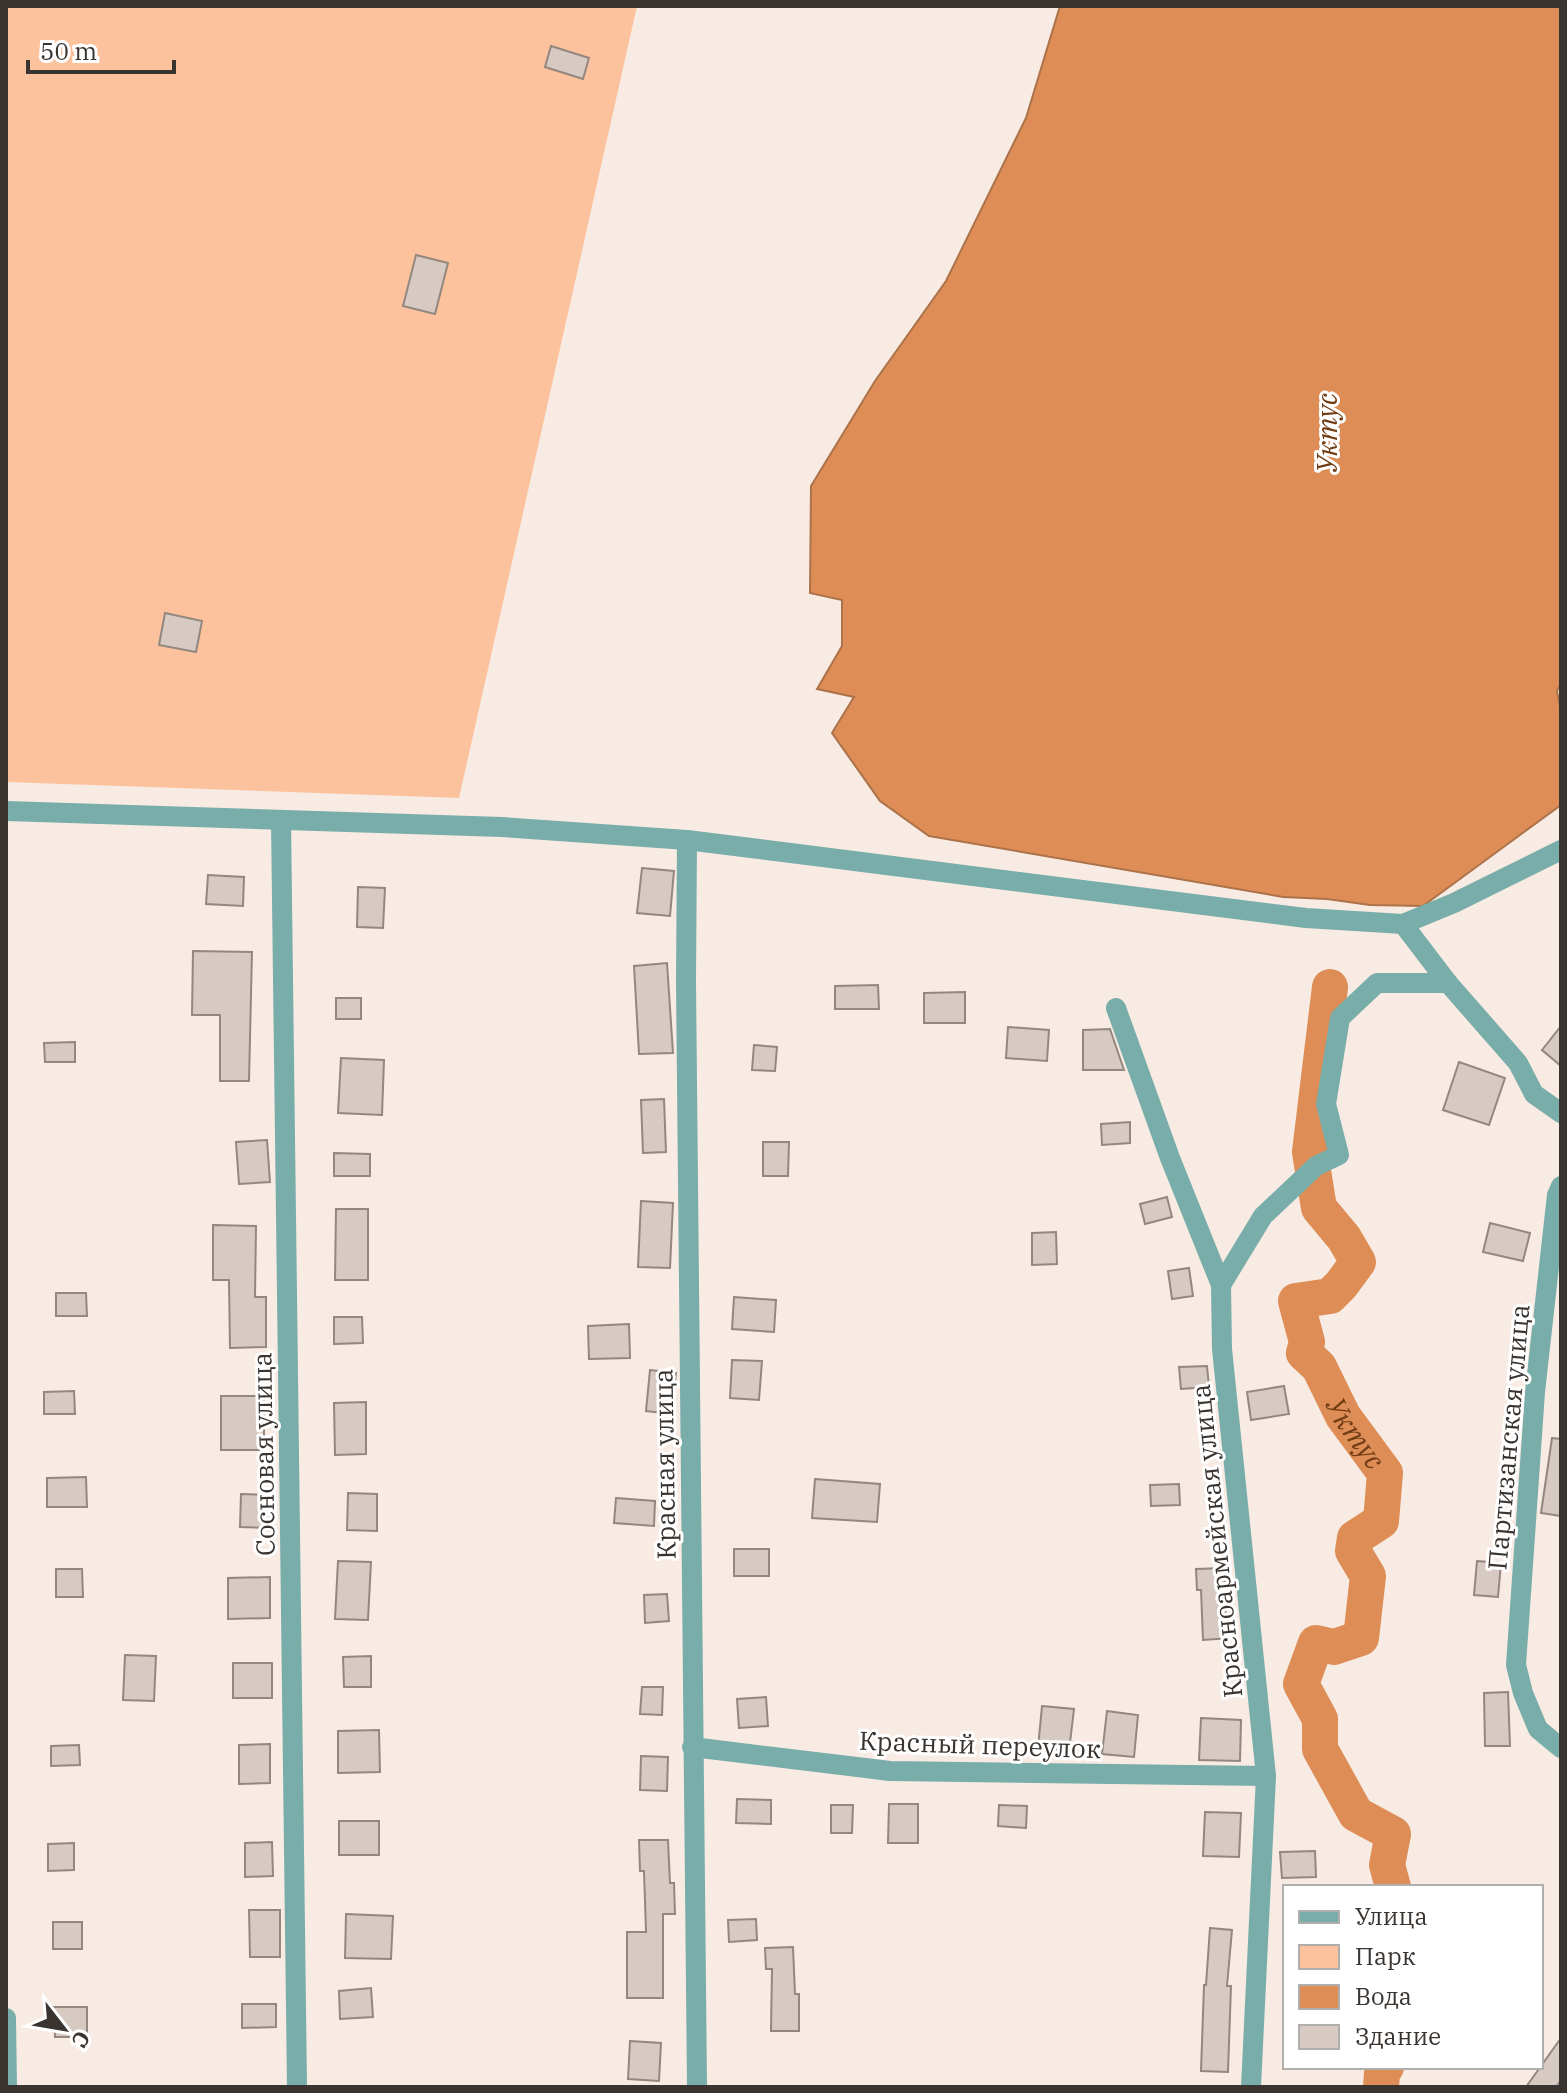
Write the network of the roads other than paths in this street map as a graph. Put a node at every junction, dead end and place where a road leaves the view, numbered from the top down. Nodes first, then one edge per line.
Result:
1 (6, 811) edge
2 (281, 820) junction
3 (687, 840) junction
4 (1561, 850) edge
5 (1403, 924) junction
6 (1448, 983) junction
7 (1116, 1008) dead end
8 (1561, 1113) edge
9 (1561, 1186) edge
10 (1221, 1285) junction
11 (692, 1747) junction
12 (1561, 1748) edge
13 (1266, 1776) junction
14 (6, 2018) edge
15 (7, 2087) edge
16 (297, 2087) edge
17 (697, 2087) edge
18 (1251, 2087) edge

1 - 2 street
2 - 3 street
2 - 16 street, Сосновая улица
3 - 5 street
3 - 11 street, Красная улица
4 - 5 street
5 - 6 street
6 - 8 street
6 - 10 street
7 - 10 street, Красноармейская улица
9 - 12 street, Партизанская улица
10 - 13 street, Красноармейская улица
11 - 13 street, Красный переулок
11 - 17 street, Красная улица
13 - 18 street, Красноармейская улица
14 - 15 street

